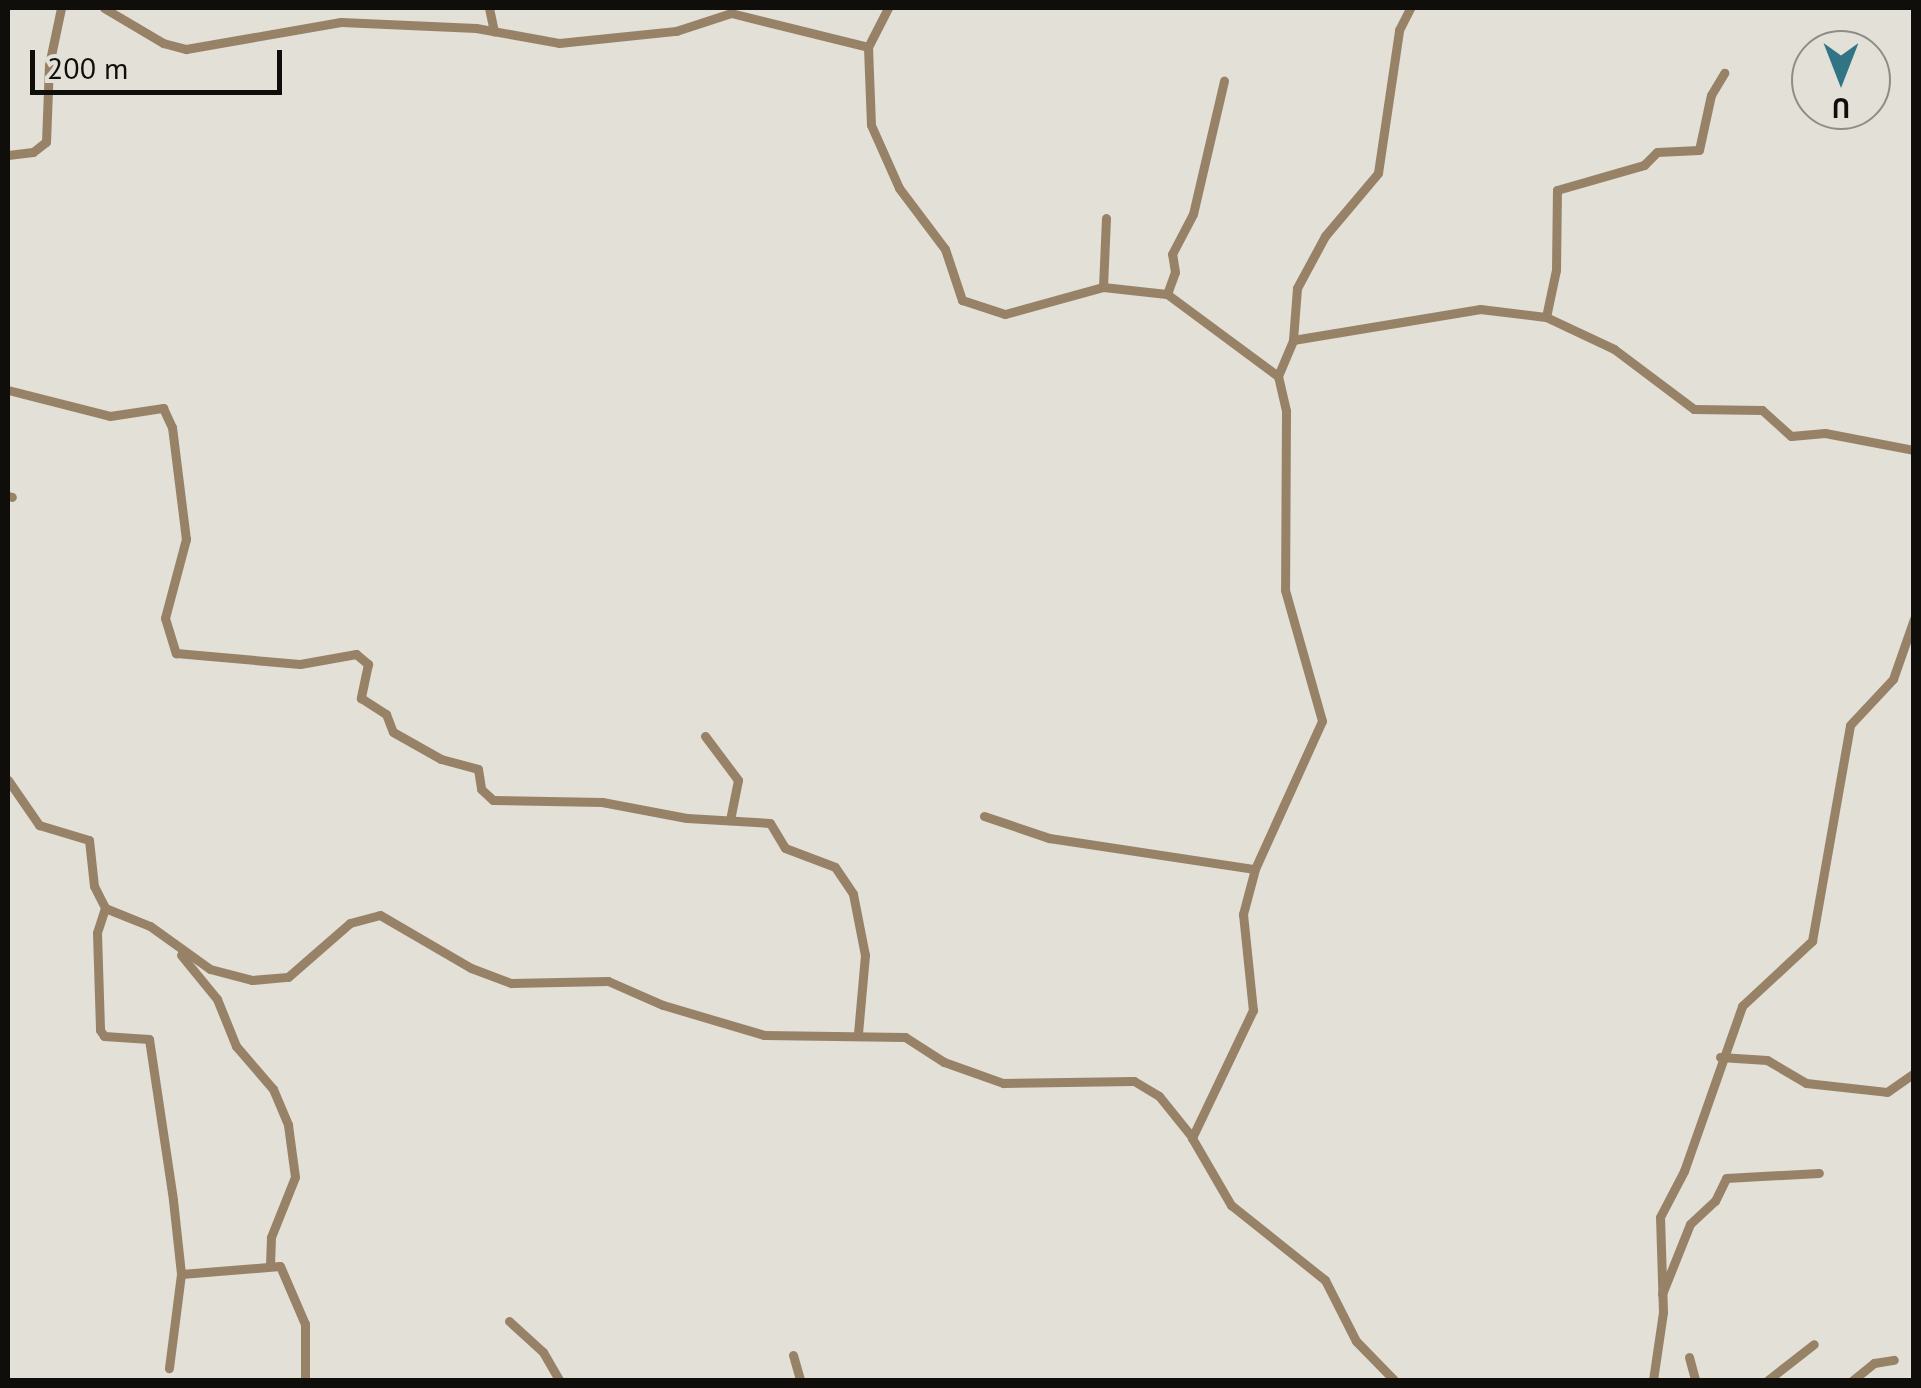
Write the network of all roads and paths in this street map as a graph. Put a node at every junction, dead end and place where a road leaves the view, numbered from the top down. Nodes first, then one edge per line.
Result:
1 (60, 8) edge
2 (104, 8) edge
3 (490, 8) edge
4 (888, 8) edge
5 (1410, 8) edge
6 (494, 31) junction
7 (868, 47) junction
8 (1724, 73) dead end
9 (1224, 81) dead end
10 (8, 155) edge
11 (1106, 218) dead end
12 (1104, 287) junction
13 (1167, 294) junction
14 (1546, 317) junction
15 (1293, 340) junction
16 (1278, 376) junction
17 (8, 390) edge
18 (1914, 450) edge
19 (1914, 619) edge
20 (705, 736) dead end
21 (8, 780) edge
22 (984, 816) dead end
23 (730, 820) junction
24 (1255, 870) junction
25 (105, 908) junction
26 (176, 946) junction
27 (858, 1033) junction
28 (1720, 1057) junction
29 (1914, 1073) edge
30 (1192, 1138) junction
31 (1819, 1173) dead end
32 (270, 1263) junction
33 (181, 1274) junction
34 (1662, 1294) junction
35 (509, 1321) dead end
36 (1814, 1344) dead end
37 (793, 1355) dead end
38 (1689, 1357) dead end
39 (1894, 1360) dead end
40 (169, 1368) dead end
41 (306, 1380) edge
42 (559, 1380) edge
43 (800, 1380) edge
44 (1394, 1380) edge
45 (1653, 1380) edge
46 (1695, 1380) edge
47 (1768, 1380) edge
48 (1853, 1380) edge

1 - 10 street
2 - 6 street
3 - 6 street
4 - 7 street
5 - 15 street
6 - 7 street
7 - 12 street
8 - 14 street
9 - 13 street
11 - 12 street
12 - 13 street
13 - 16 street
14 - 15 street
14 - 18 street
15 - 16 street
16 - 24 street
17 - 23 street
19 - 28 street
20 - 23 street
21 - 25 street
22 - 24 street
23 - 27 street
24 - 30 street
25 - 26 street
25 - 33 street
26 - 27 street
26 - 32 street
27 - 30 street
28 - 29 street
28 - 34 street
30 - 44 street
31 - 34 street
32 - 33 street
32 - 41 street
33 - 40 street
34 - 45 street
35 - 42 street
36 - 47 street
37 - 43 street
38 - 46 street
39 - 48 street

